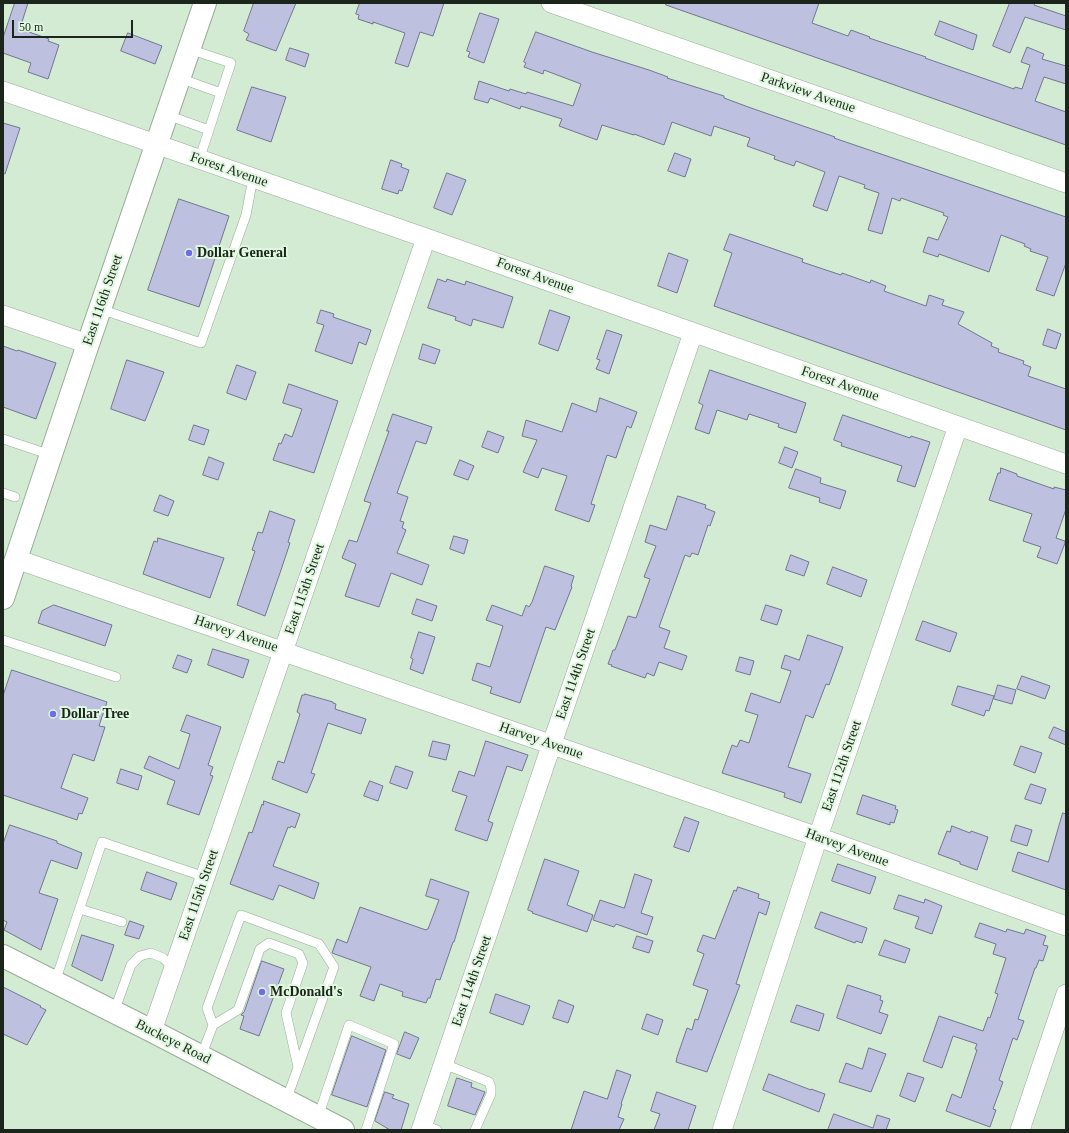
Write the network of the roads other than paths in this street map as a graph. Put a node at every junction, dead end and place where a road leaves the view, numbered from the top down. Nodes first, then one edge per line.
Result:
1 (205, 3) edge
2 (551, 3) edge
3 (189, 49) junction
4 (179, 78) junction
5 (3, 92) edge
6 (221, 93) junction
7 (167, 115) junction
8 (209, 130) junction
9 (156, 145) junction
10 (198, 160) junction
11 (253, 178) junction
12 (1066, 183) edge
13 (426, 238) junction
14 (100, 309) junction
15 (3, 315) edge
16 (693, 333) junction
17 (88, 344) junction
18 (958, 426) junction
19 (3, 439) edge
20 (51, 455) junction
21 (1066, 464) edge
22 (3, 493) edge
23 (15, 497) dead end
24 (16, 559) junction
25 (3, 598) edge
26 (3, 640) edge
27 (283, 651) junction
28 (116, 677) dead end
29 (551, 745) junction
30 (818, 837) junction
31 (205, 877) junction
32 (80, 909) junction
33 (122, 922) dead end
34 (1066, 926) edge
35 (3, 956) edge
36 (174, 968) junction
37 (55, 982) junction
38 (1066, 994) edge
39 (114, 1012) junction
40 (212, 1025) junction
41 (152, 1031) junction
42 (201, 1057) junction
43 (444, 1064) junction
44 (298, 1067) junction
45 (286, 1101) junction
46 (318, 1117) junction
47 (427, 1128) edge
48 (343, 1130) edge
49 (366, 1130) edge
50 (475, 1130) edge
51 (722, 1130) edge
52 (1020, 1130) edge

1 - 3 main road, East 116th Street
2 - 12 street, Parkview Avenue
3 - 4 main road, East 116th Street
3 - 6 lane
4 - 6 lane
4 - 7 main road, East 116th Street
5 - 9 street, Forest Avenue
6 - 8 lane
7 - 8 lane
7 - 9 main road, East 116th Street
8 - 10 lane
9 - 10 street, Forest Avenue
9 - 14 main road, East 116th Street
10 - 11 street, Forest Avenue
11 - 13 street, Forest Avenue
11 - 14 lane
13 - 16 street, Forest Avenue
13 - 27 street, East 115th Street
14 - 17 main road, East 116th Street
15 - 17 street
16 - 18 street, Forest Avenue
16 - 29 street, East 114th Street
17 - 20 main road, East 116th Street
18 - 21 street, Forest Avenue
18 - 30 street, East 112th Street
19 - 20 lane
20 - 24 main road, East 116th Street
22 - 23 lane
24 - 25 main road, East 116th Street
24 - 27 street, Harvey Avenue
26 - 28 lane
27 - 29 street, Harvey Avenue
27 - 31 street, East 115th Street
29 - 30 street, Harvey Avenue
29 - 43 street, East 114th Street
30 - 34 street, Harvey Avenue
30 - 51 street, East 112th Street
31 - 32 lane
31 - 36 street, East 115th Street
32 - 33 lane
32 - 37 lane
35 - 37 main road, Buckeye Road
36 - 39 lane
36 - 41 street, East 115th Street
37 - 39 main road, Buckeye Road
38 - 52 street
39 - 41 main road, Buckeye Road
40 - 42 lane
40 - 44 lane
40 - 44 lane
41 - 42 main road, Buckeye Road
42 - 45 main road, Buckeye Road
43 - 47 street, East 114th Street
43 - 50 lane
44 - 45 lane
45 - 46 main road, Buckeye Road
46 - 48 main road, Buckeye Road
46 - 49 lane

